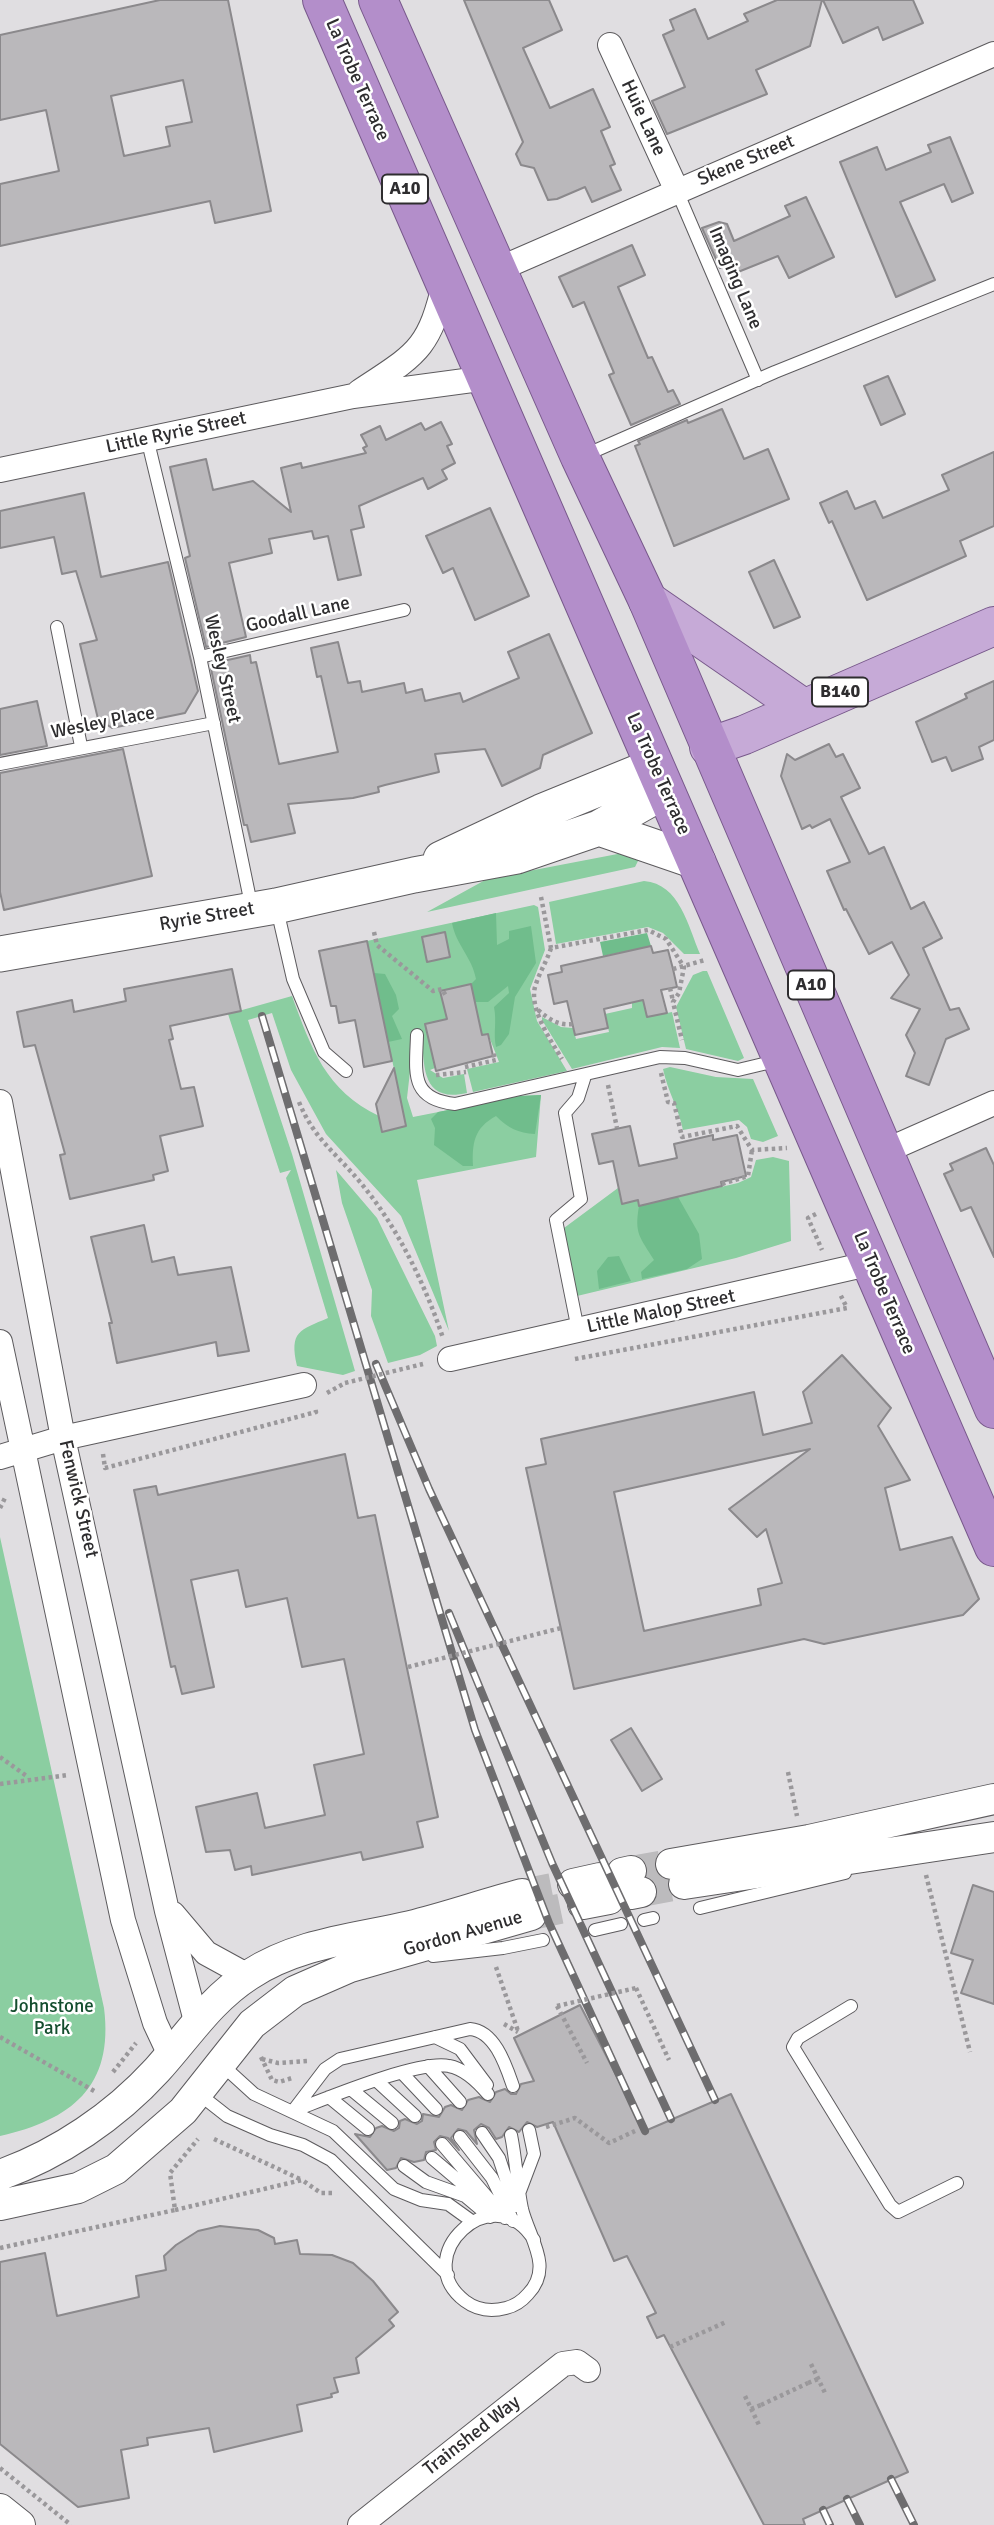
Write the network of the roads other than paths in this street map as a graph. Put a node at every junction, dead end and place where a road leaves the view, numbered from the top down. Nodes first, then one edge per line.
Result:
1 (322, 0) edge
2 (378, 0) edge
3 (610, 44) dead end
4 (994, 54) edge
5 (677, 191) junction
6 (499, 269) junction
7 (445, 281) junction
8 (994, 284) edge
9 (487, 378) junction
10 (758, 380) junction
11 (352, 396) junction
12 (147, 438) junction
13 (580, 457) junction
14 (0, 470) edge
15 (648, 601) junction
16 (404, 610) dead end
17 (994, 626) edge
18 (57, 627) dead end
19 (200, 657) junction
20 (803, 708) junction
21 (214, 723) junction
22 (81, 746) junction
23 (719, 747) junction
24 (0, 764) edge
25 (660, 778) junction
26 (599, 828) junction
27 (698, 862) junction
28 (414, 875) junction
29 (264, 908) junction
30 (0, 954) edge
31 (417, 1035) dead end
32 (783, 1059) junction
33 (346, 1071) dead end
34 (580, 1080) junction
35 (0, 1102) edge
36 (994, 1103) edge
37 (883, 1152) junction
38 (12, 1221) edge
39 (872, 1264) junction
40 (578, 1330) junction
41 (0, 1342) edge
42 (450, 1359) road end
43 (309, 1393) road end
44 (994, 1409) edge
45 (63, 1438) junction
46 (11, 1454) edge
47 (994, 1547) edge
48 (994, 1792) edge
49 (994, 1799) edge
50 (964, 1806) junction
51 (867, 1828) junction
52 (988, 1839) edge
53 (717, 1877) junction
54 (685, 1885) junction
55 (164, 1894) junction
56 (522, 1894) tunnel mouth
57 (411, 1926) junction
58 (543, 1940) dead end
59 (365, 1962) junction
60 (248, 1976) junction
61 (851, 2006) dead end
62 (196, 2021) junction
63 (431, 2036) junction
64 (170, 2055) junction
65 (220, 2064) junction
66 (428, 2066) junction
67 (402, 2073) junction
68 (377, 2081) junction
69 (513, 2086) dead end
70 (352, 2090) junction
71 (200, 2094) junction
72 (329, 2097) junction
73 (460, 2102) dead end
74 (436, 2109) dead end
75 (293, 2111) junction
76 (415, 2116) dead end
77 (392, 2123) dead end
78 (368, 2129) dead end
79 (529, 2130) dead end
80 (482, 2133) dead end
81 (511, 2135) dead end
82 (460, 2137) dead end
83 (442, 2144) dead end
84 (432, 2158) dead end
85 (404, 2166) dead end
86 (0, 2175) edge
87 (957, 2183) dead end
88 (520, 2191) junction
89 (0, 2205) edge
90 (505, 2219) junction
91 (473, 2222) junction
92 (534, 2240) junction
93 (448, 2275) junction
94 (588, 2370) dead end
95 (0, 2509) edge
96 (20, 2525) edge
97 (360, 2525) edge

1 - 7 highway, La Trobe Terrace / A10
2 - 6 highway, A10
3 - 5 street, Huie Lane
4 - 5 street, Skene Street
5 - 6 street, Skene Street
5 - 10 lane, Imaging Lane
6 - 13 highway, A10
7 - 9 highway, La Trobe Terrace / A10
7 - 11 street, Little Ryrie Street
8 - 10 lane
9 - 11 street, Little Ryrie Street
9 - 25 highway, La Trobe Terrace / A10
10 - 13 lane
11 - 12 street, Little Ryrie Street
12 - 14 street, Little Ryrie Street
12 - 19 lane, Wesley Street
13 - 15 highway, A10
15 - 20 main road
15 - 23 highway, A10
16 - 19 lane, Goodall Lane
17 - 20 main road, B140
18 - 22 lane
19 - 21 lane, Wesley Street
20 - 23 main road, B140
21 - 22 lane, Wesley Place
21 - 29 lane, Wesley Street
22 - 24 lane, Wesley Place
23 - 25 highway, B140
23 - 37 highway, A10
25 - 26 main road, Ryrie Street
25 - 27 highway, La Trobe Terrace / A10
25 - 28 main road, Ryrie Street
26 - 27 main road
26 - 28 main road, Ryrie Street
27 - 32 highway, La Trobe Terrace / A10
28 - 29 main road, Ryrie Street
29 - 30 main road, Ryrie Street
29 - 33 lane, Wesley Street
31 - 34 lane
32 - 34 lane
32 - 39 highway, La Trobe Terrace / A10
34 - 40 lane
35 - 38 street, Fenwick Street
36 - 37 street
37 - 44 highway, A10
38 - 45 street, Fenwick Street
39 - 40 street, Little Malop Street
39 - 47 highway, La Trobe Terrace / A10
40 - 42 street, Little Malop Street
41 - 46 street
43 - 45 street
45 - 46 street
45 - 55 street, Fenwick Street
46 - 64 street
48 - 50 street
49 - 50 street
50 - 51 street
51 - 53 street
51 - 54 street
52 - 53 street
52 - 54 lane
53 - 54 street
55 - 60 street, Fenwick Street
55 - 62 street, Fenwick Street
56 - 57 street, Gordon Avenue
57 - 59 street, Gordon Avenue
57 - 60 street, Gordon Avenue
58 - 59 lane, Gordon Avenue
59 - 65 street, Gordon Avenue
60 - 62 street, Gordon Avenue
61 - 87 lane
62 - 64 street, Gordon Avenue
62 - 65 street, Fenwick Street
63 - 66 lane
63 - 69 lane
63 - 75 lane
64 - 71 street
64 - 86 street, Gordon Avenue
65 - 71 street, Gordon Avenue
65 - 75 lane
66 - 67 lane
66 - 73 lane
67 - 68 lane
67 - 74 lane
68 - 70 lane
68 - 76 lane
70 - 72 lane
70 - 77 lane
71 - 89 street, Gordon Avenue
71 - 93 lane
72 - 75 lane
72 - 78 lane
75 - 91 lane
79 - 88 lane
80 - 90 lane
81 - 88 lane
82 - 90 lane
83 - 90 lane
84 - 90 lane
85 - 90 lane
88 - 92 lane
90 - 91 lane
90 - 92 lane
91 - 93 lane
92 - 93 lane
94 - 97 street, Trainshed Way
95 - 96 street

